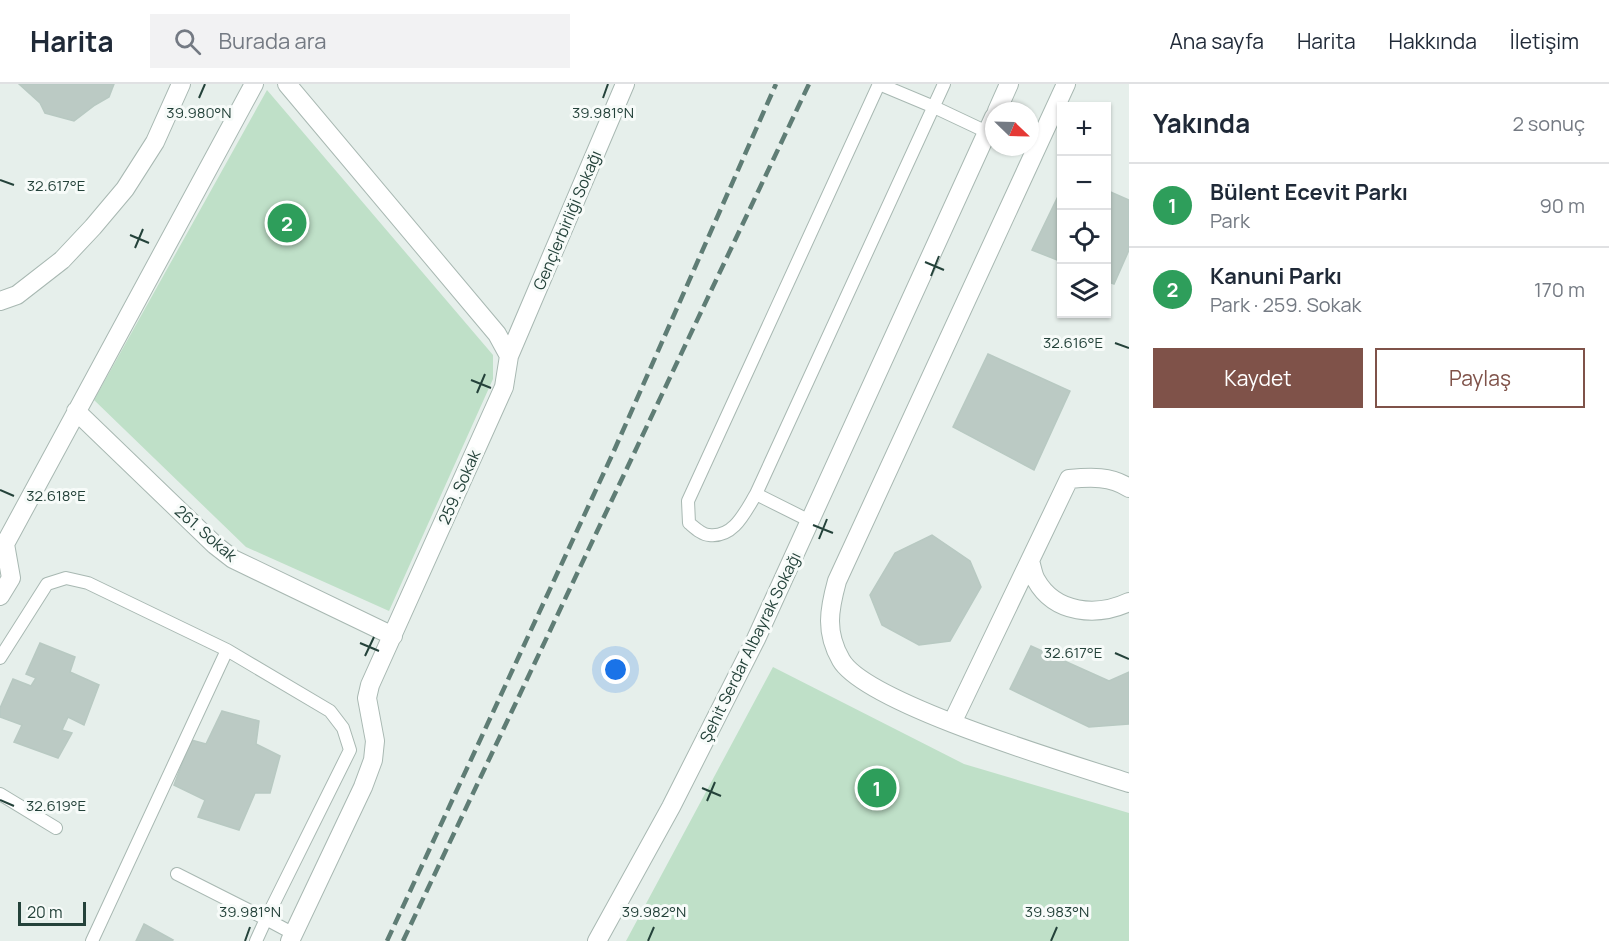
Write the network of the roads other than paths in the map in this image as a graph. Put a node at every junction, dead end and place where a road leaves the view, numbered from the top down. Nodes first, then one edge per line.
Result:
1 (181, 84) edge
2 (254, 84) edge
3 (287, 84) edge
4 (624, 84) edge
5 (879, 84) edge
6 (944, 84) edge
7 (1009, 84) edge
8 (1066, 84) edge
9 (1001, 102) edge
10 (934, 107) junction
11 (985, 122) edge
12 (985, 135) edge
13 (0, 301) edge
14 (509, 356) junction
15 (76, 411) junction
16 (1129, 488) edge
17 (756, 494) junction
18 (810, 520) junction
19 (2, 543) edge
20 (1030, 561) junction
21 (0, 596) edge
22 (1129, 602) edge
23 (393, 636) junction
24 (227, 650) junction
25 (0, 658) edge
26 (952, 723) junction
27 (1129, 783) edge
28 (0, 794) edge
29 (56, 828) dead end
30 (177, 874) dead end
31 (266, 919) junction
32 (292, 937) edge
33 (92, 941) edge
34 (256, 941) edge
35 (597, 941) edge

1 - 13 street
2 - 15 street
3 - 14 street
4 - 14 street, Gençlerbirliği Sokağı
5 - 10 lane
5 - 17 lane
6 - 10 lane
7 - 9 street
8 - 26 street
10 - 11 lane
10 - 17 lane
12 - 18 street, Şehit Serdar Albayrak Sokağı
14 - 23 street, 259. Sokak
15 - 19 street
15 - 23 street, 261. Sokak
16 - 20 street
17 - 18 lane
18 - 35 street, Şehit Serdar Albayrak Sokağı
19 - 21 street
20 - 22 street
20 - 26 street
23 - 32 street, 259. Sokak
24 - 25 lane
24 - 31 lane
24 - 33 lane
26 - 27 street
28 - 29 lane
30 - 31 lane
31 - 32 lane
31 - 34 lane

